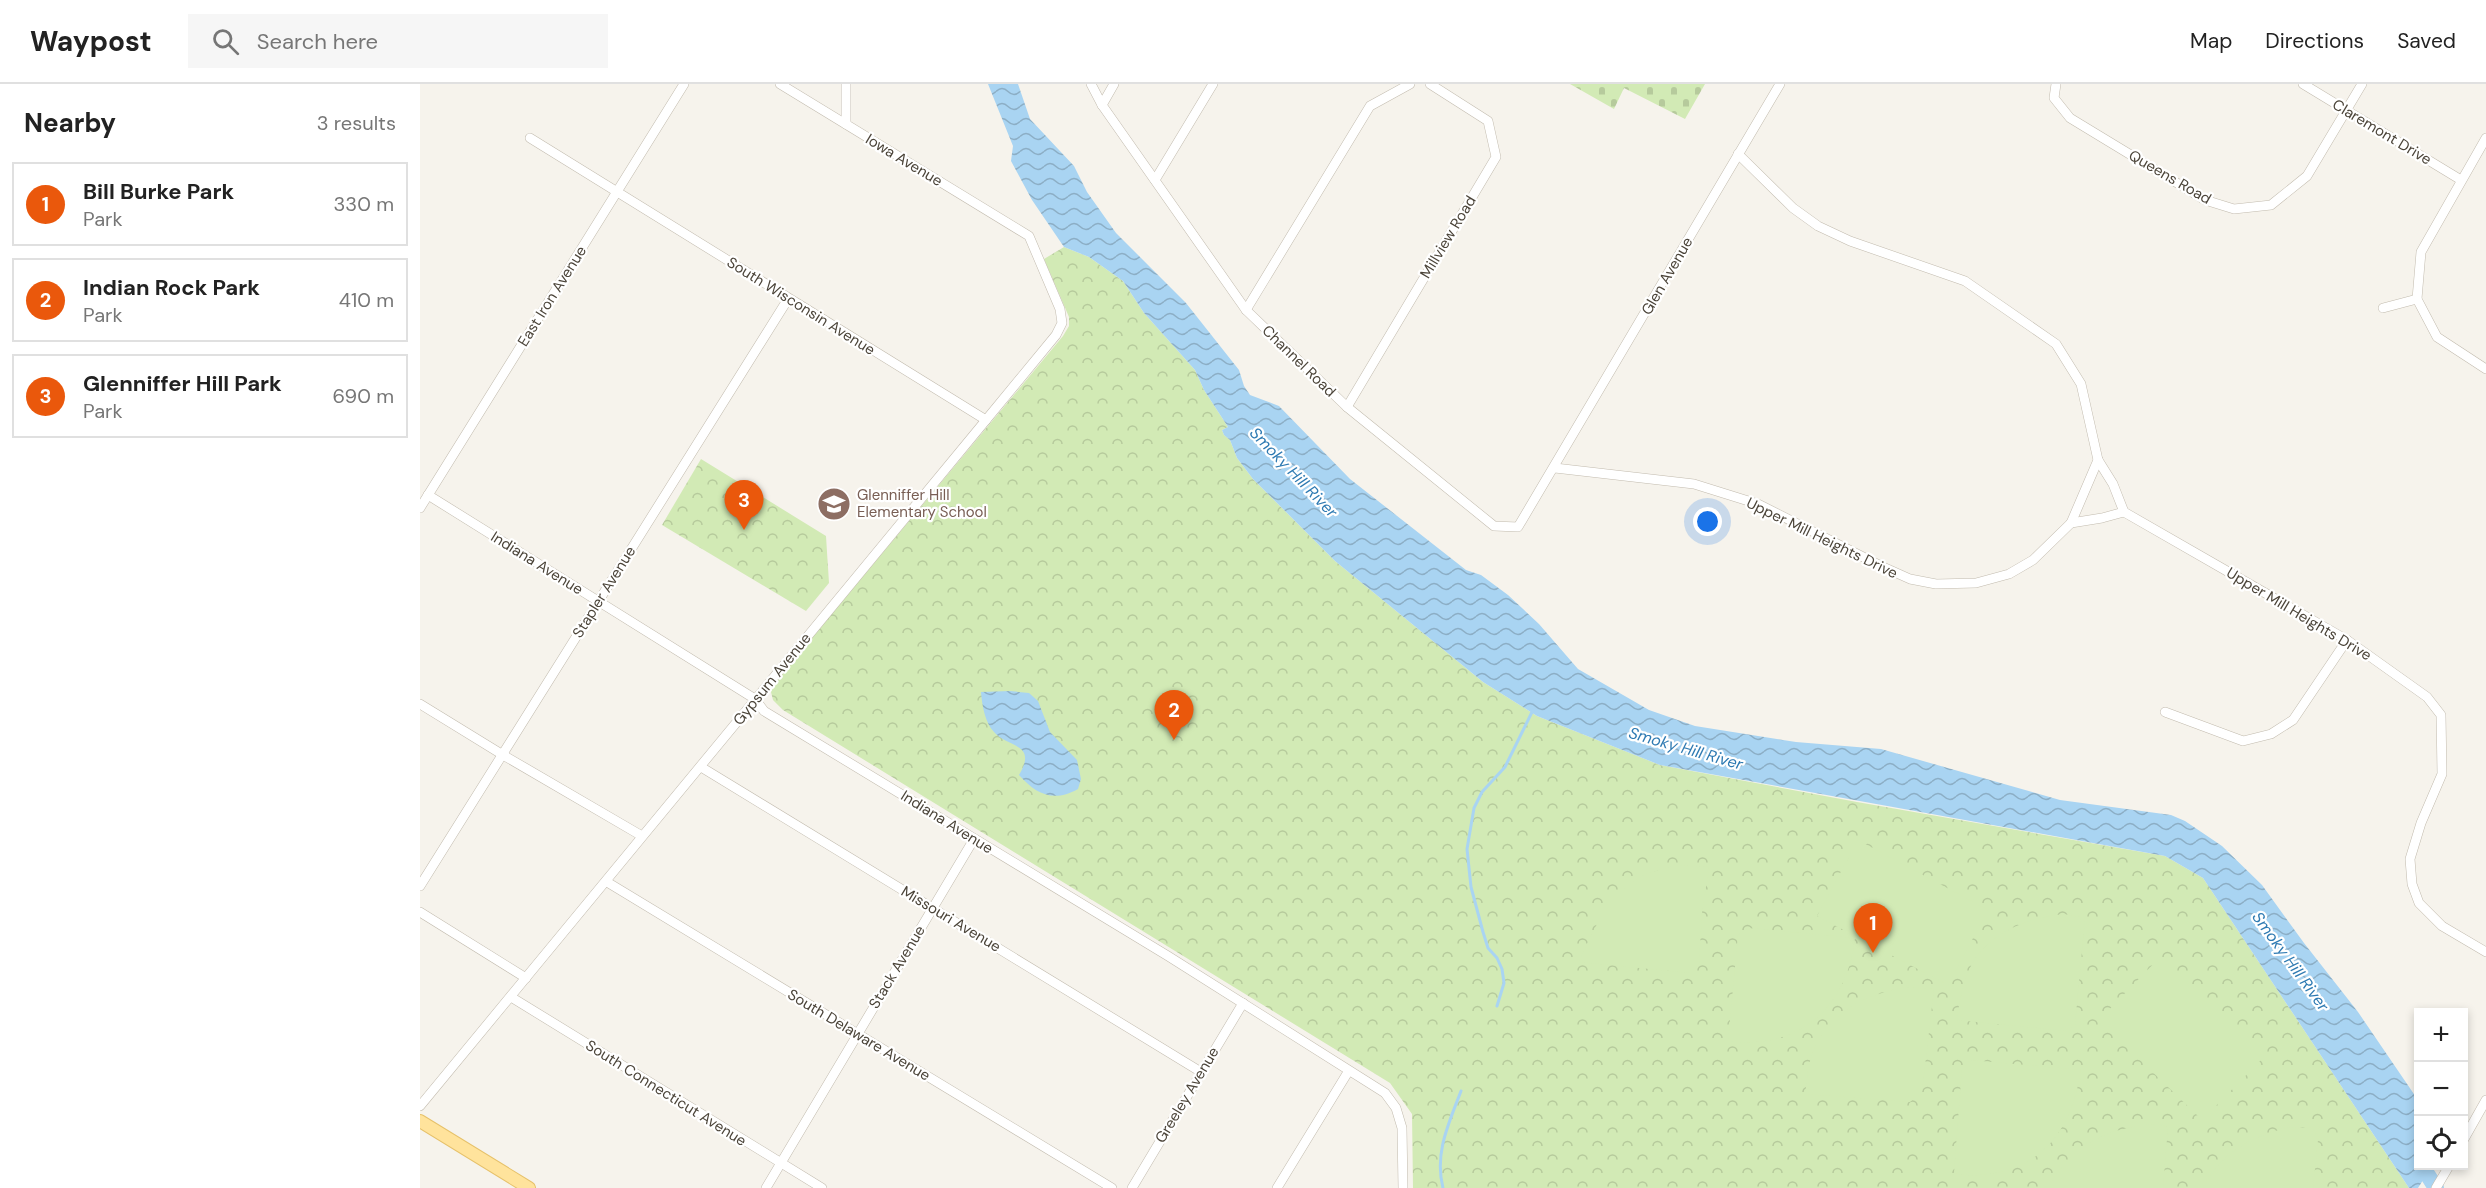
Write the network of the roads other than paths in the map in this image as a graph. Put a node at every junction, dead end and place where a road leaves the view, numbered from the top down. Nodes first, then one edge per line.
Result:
1 (684, 84) edge
2 (780, 84) edge
3 (846, 84) edge
4 (1091, 84) edge
5 (1114, 84) edge
6 (1213, 84) edge
7 (1410, 84) edge
8 (1430, 84) edge
9 (1780, 84) edge
10 (2056, 84) edge
11 (2303, 84) edge
12 (2362, 84) edge
13 (1102, 105) junction
14 (2347, 111) junction
15 (846, 124) junction
16 (530, 138) dead end
17 (2486, 138) edge
18 (1738, 154) junction
19 (1155, 180) junction
20 (2461, 180) junction
21 (616, 191) junction
22 (1029, 236) joint
23 (788, 299) junction
24 (2417, 299) junction
25 (2383, 308) dead end
26 (1246, 310) junction
27 (2486, 369) edge
28 (1347, 408) junction
29 (986, 420) junction
30 (2098, 460) junction
31 (1555, 468) junction
32 (428, 495) junction
33 (420, 508) edge
34 (2124, 512) junction
35 (2072, 523) junction
36 (598, 601) junction
37 (2347, 640) junction
38 (755, 699) junction
39 (420, 704) edge
40 (2165, 712) dead end
41 (503, 755) junction
42 (701, 766) junction
43 (642, 836) junction
44 (974, 839) junction
45 (607, 882) junction
46 (420, 886) edge
47 (932, 908) junction
48 (420, 912) edge
49 (2486, 952) edge
50 (526, 978) junction
51 (511, 997) junction
52 (1243, 1003) junction
53 (857, 1034) junction
54 (1201, 1072) junction
55 (1348, 1072) junction
56 (2486, 1100) edge
57 (420, 1106) edge
58 (420, 1121) edge
59 (2468, 1130) edge
60 (781, 1163) junction
61 (2447, 1170) edge
62 (530, 1188) edge
63 (766, 1188) edge
64 (822, 1188) edge
65 (1112, 1188) edge
66 (1132, 1188) edge
67 (1277, 1188) edge
68 (1403, 1188) edge
69 (2436, 1188) edge

1 - 21 street, East Iron Avenue
2 - 15 street, Iowa Avenue
3 - 15 street
4 - 13 street, Channel Road
5 - 13 street
6 - 19 street
7 - 26 street
8 - 28 street, Millview Road
9 - 18 street, Glen Avenue
10 - 14 street, Queens Road
11 - 14 street, Claremont Drive
12 - 14 street, Queens Road
13 - 19 street, Channel Road
14 - 20 street, Claremont Drive
15 - 22 street, Iowa Avenue
16 - 21 street, South Wisconsin Avenue
17 - 20 street
18 - 30 street
18 - 31 street, Glen Avenue
19 - 26 street, Channel Road
20 - 24 street
21 - 23 street, South Wisconsin Avenue
21 - 32 street, East Iron Avenue
22 - 29 street, Gypsum Avenue
23 - 29 street, South Wisconsin Avenue
23 - 36 street, Stapler Avenue
24 - 25 street
24 - 27 street
26 - 28 street, Channel Road
28 - 31 street, Channel Road
29 - 38 street, Gypsum Avenue
30 - 34 street
30 - 35 street, Upper Mill Heights Drive
31 - 35 street, Upper Mill Heights Drive
32 - 33 street, East Iron Avenue
32 - 36 street, Indiana Avenue
34 - 35 street
34 - 37 street, Upper Mill Heights Drive
36 - 38 street, Indiana Avenue
36 - 41 street, Stapler Avenue
37 - 40 street
37 - 49 street, Upper Mill Heights Drive
38 - 42 street, Gypsum Avenue
38 - 44 street, Indiana Avenue
39 - 41 street
41 - 43 street
41 - 46 street, Stapler Avenue
42 - 43 street, Gypsum Avenue
42 - 47 street, Missouri Avenue
43 - 45 street, Gypsum Avenue
44 - 47 street, Stack Avenue
44 - 52 street, Indiana Avenue
45 - 50 street, Gypsum Avenue
45 - 53 street, South Delaware Avenue
47 - 53 street, Stack Avenue
47 - 54 street, Missouri Avenue
48 - 50 street
50 - 51 street, Gypsum Avenue
51 - 57 street, Gypsum Avenue
51 - 60 street, South Connecticut Avenue
52 - 54 street, Greeley Avenue
52 - 55 street, Indiana Avenue
53 - 60 street, Stack Avenue
53 - 65 street, South Delaware Avenue
54 - 66 street, Greeley Avenue
55 - 67 street
55 - 68 street, Indiana Avenue
56 - 59 street
58 - 62 main road
60 - 63 street, Stack Avenue
60 - 64 street, South Connecticut Avenue
61 - 69 street

